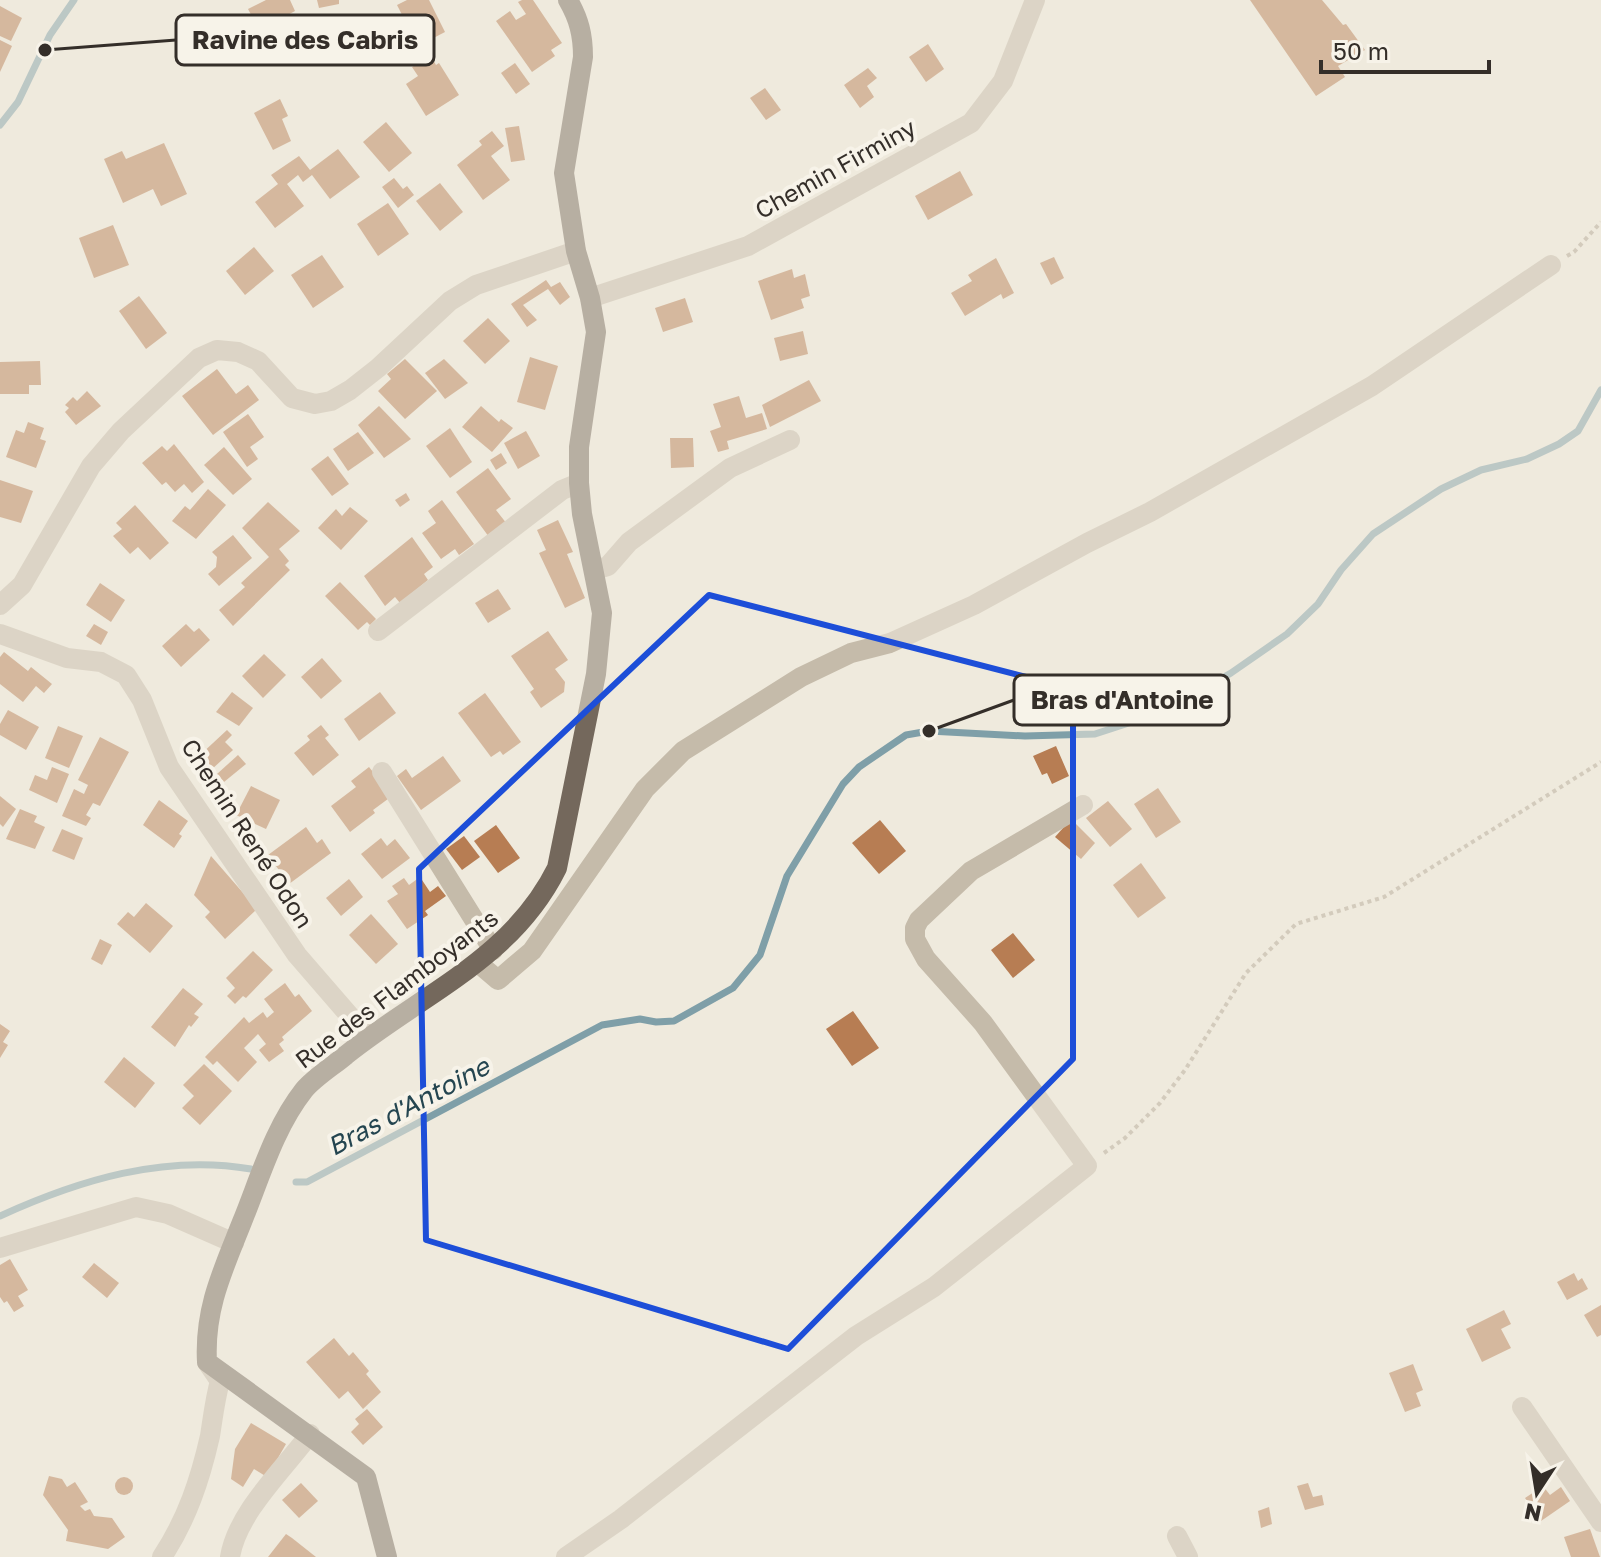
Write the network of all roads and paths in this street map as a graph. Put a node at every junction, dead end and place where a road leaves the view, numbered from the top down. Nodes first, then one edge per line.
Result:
1 (568, 0) edge
2 (1035, 0) edge
3 (1601, 222) edge
4 (576, 251) junction
5 (1551, 265) joint
6 (590, 298) junction
7 (790, 440) dead end
8 (579, 483) junction
9 (595, 570) junction
10 (0, 605) edge
11 (378, 631) dead end
12 (0, 634) edge
13 (1601, 762) edge
14 (382, 772) dead end
15 (1083, 805) dead end
16 (486, 957) junction
17 (368, 1037) junction
18 (1087, 1166) junction
19 (234, 1243) junction
20 (0, 1248) edge
21 (207, 1362) junction
22 (1522, 1407) dead end
23 (310, 1434) junction
24 (1601, 1522) edge
25 (1177, 1536) dead end
26 (162, 1557) edge
27 (230, 1557) edge
28 (387, 1557) edge
29 (566, 1557) edge
30 (1188, 1557) edge

1 - 4 main road, Rue des Flamboyants
2 - 6 street, Chemin Firminy
3 - 5 path
4 - 6 main road, Rue des Flamboyants
4 - 10 street
5 - 16 street
6 - 8 main road, Rue des Flamboyants
7 - 9 street
8 - 9 main road, Rue des Flamboyants
8 - 11 street
9 - 16 main road, Rue des Flamboyants
12 - 17 street, Chemin René Odon
13 - 18 path
14 - 16 street
15 - 18 street
16 - 17 main road, Rue des Flamboyants
17 - 19 main road, Rue des Flamboyants
18 - 29 street
19 - 20 street
19 - 21 main road, Rue des Flamboyants
21 - 23 main road
21 - 26 street
22 - 24 street
23 - 27 street
23 - 28 main road
25 - 30 street

